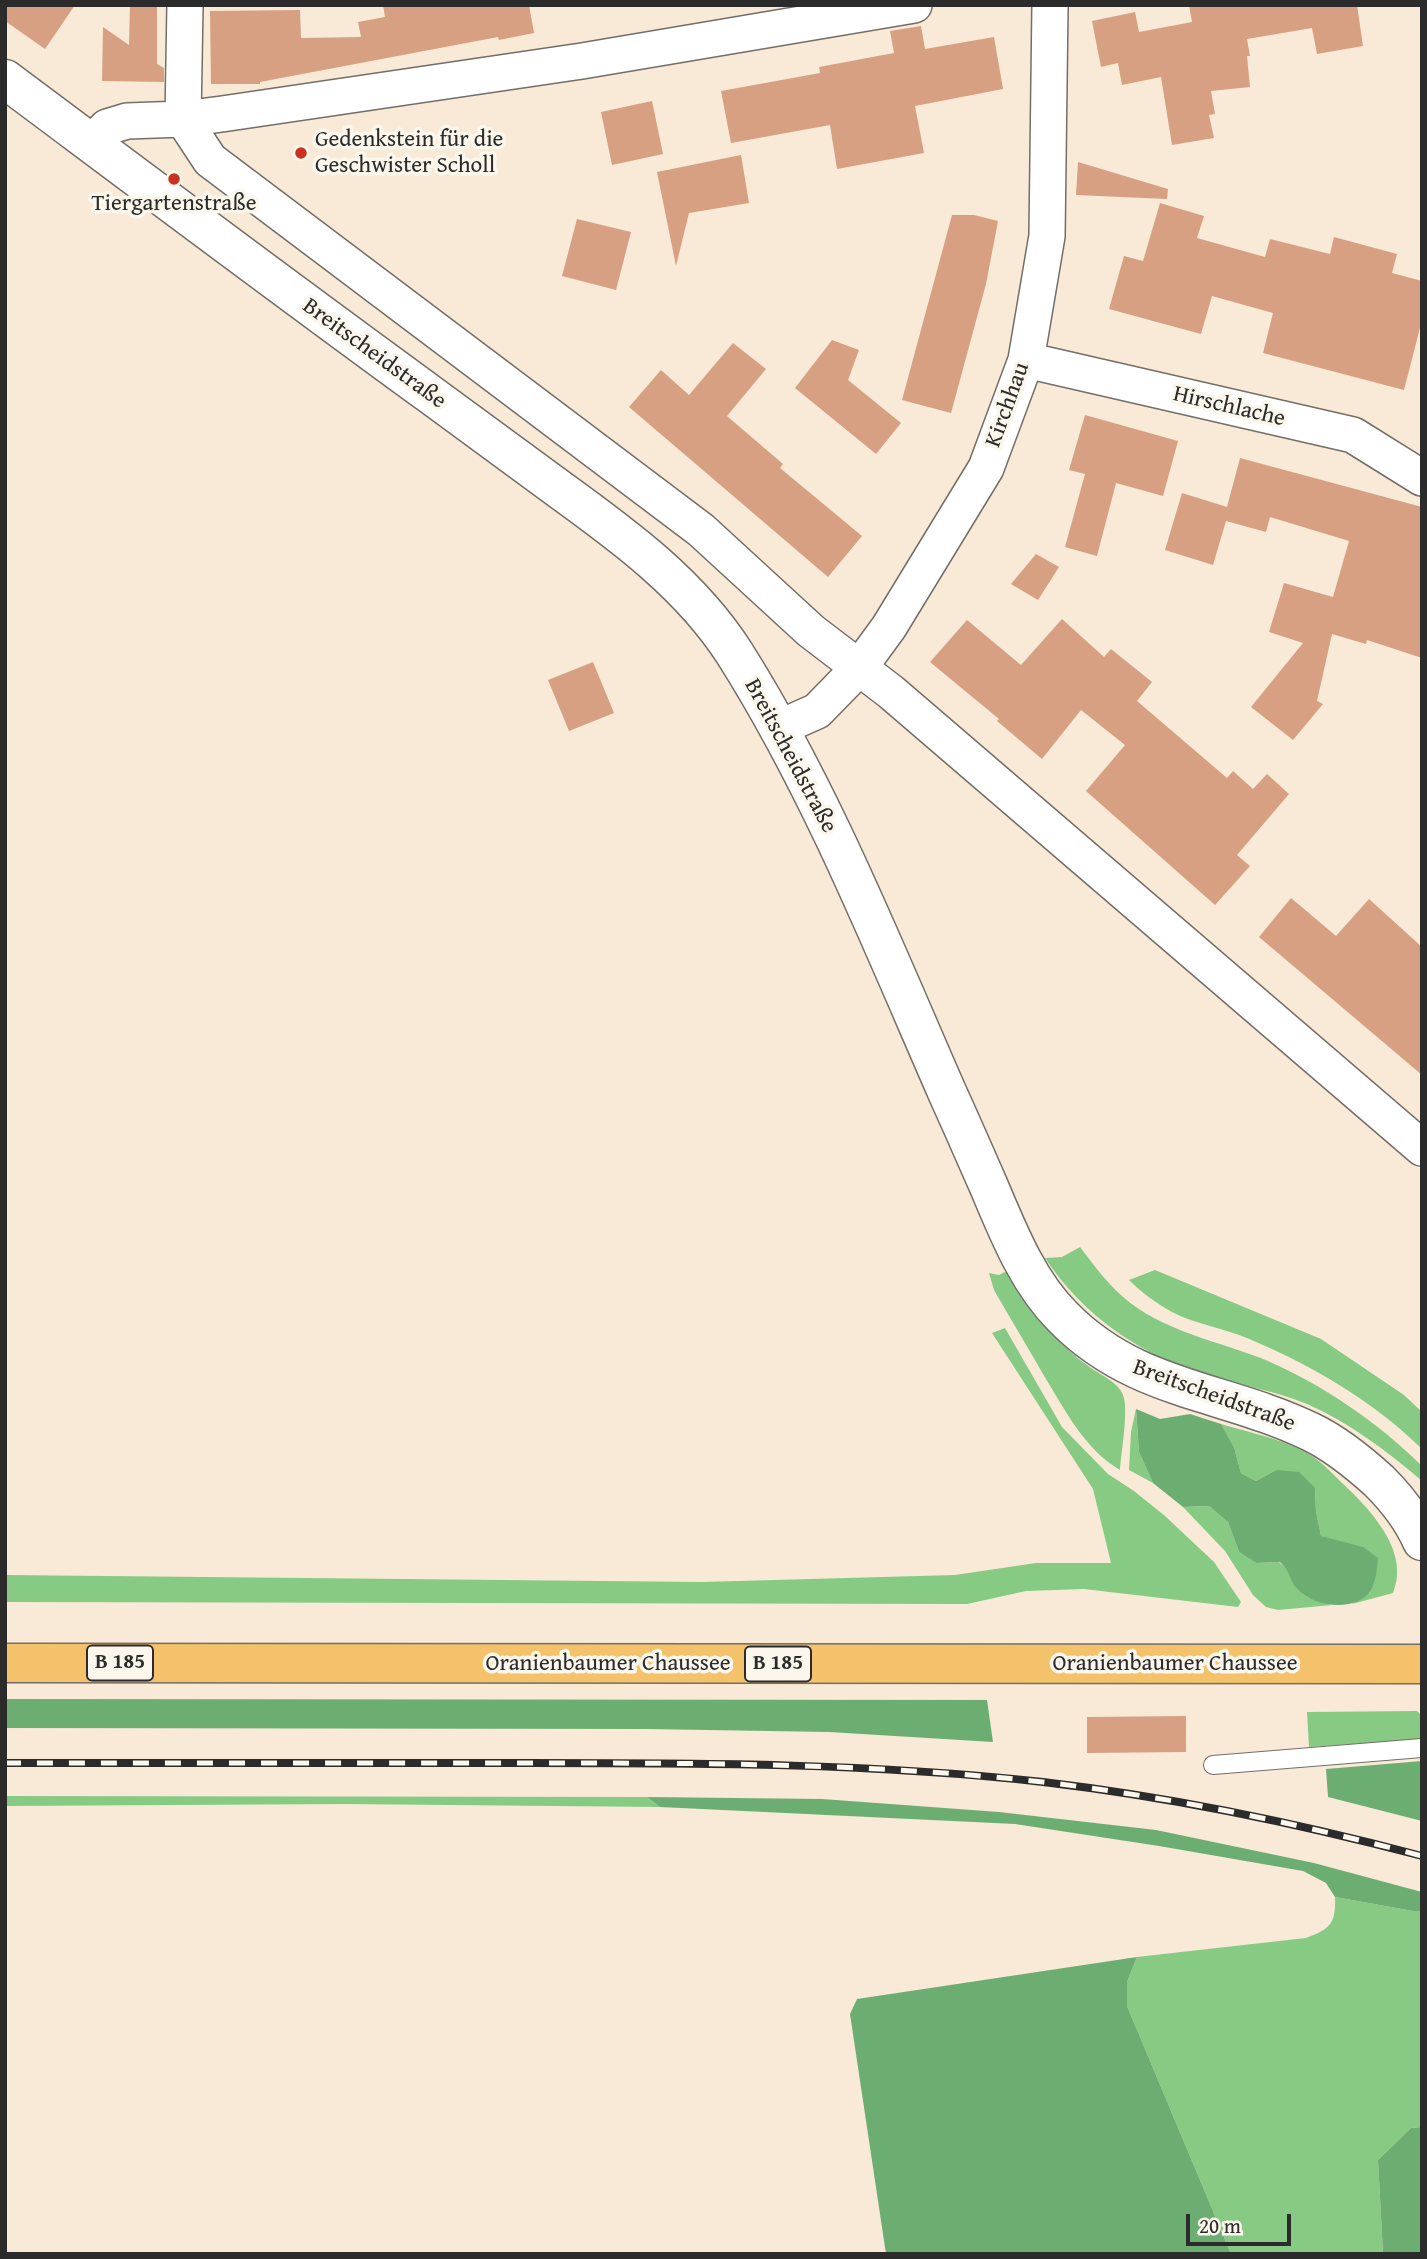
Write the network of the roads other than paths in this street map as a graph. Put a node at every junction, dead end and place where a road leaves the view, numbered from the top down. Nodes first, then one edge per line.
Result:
1 (185, 5) edge
2 (914, 5) edge
3 (1050, 5) edge
4 (5, 79) edge
5 (183, 119) junction
6 (92, 144) junction
7 (1026, 360) junction
8 (1422, 478) edge
9 (859, 668) junction
10 (779, 728) junction
11 (1422, 1148) edge
12 (1420, 1534) edge
13 (5, 1663) edge
14 (1422, 1664) edge
15 (1422, 1748) edge
16 (1213, 1765) dead end

1 - 5 street
2 - 5 street
3 - 7 street, Kirchhau
4 - 6 street, Breitscheidstraße
5 - 6 street
5 - 9 street
6 - 10 street, Breitscheidstraße
7 - 8 street, Hirschlache
7 - 9 street, Kirchhau
9 - 10 street, Kirchhau
9 - 11 street
10 - 12 street, Breitscheidstraße
13 - 14 main road, Oranienbaumer Chaussee / B 185
15 - 16 lane

